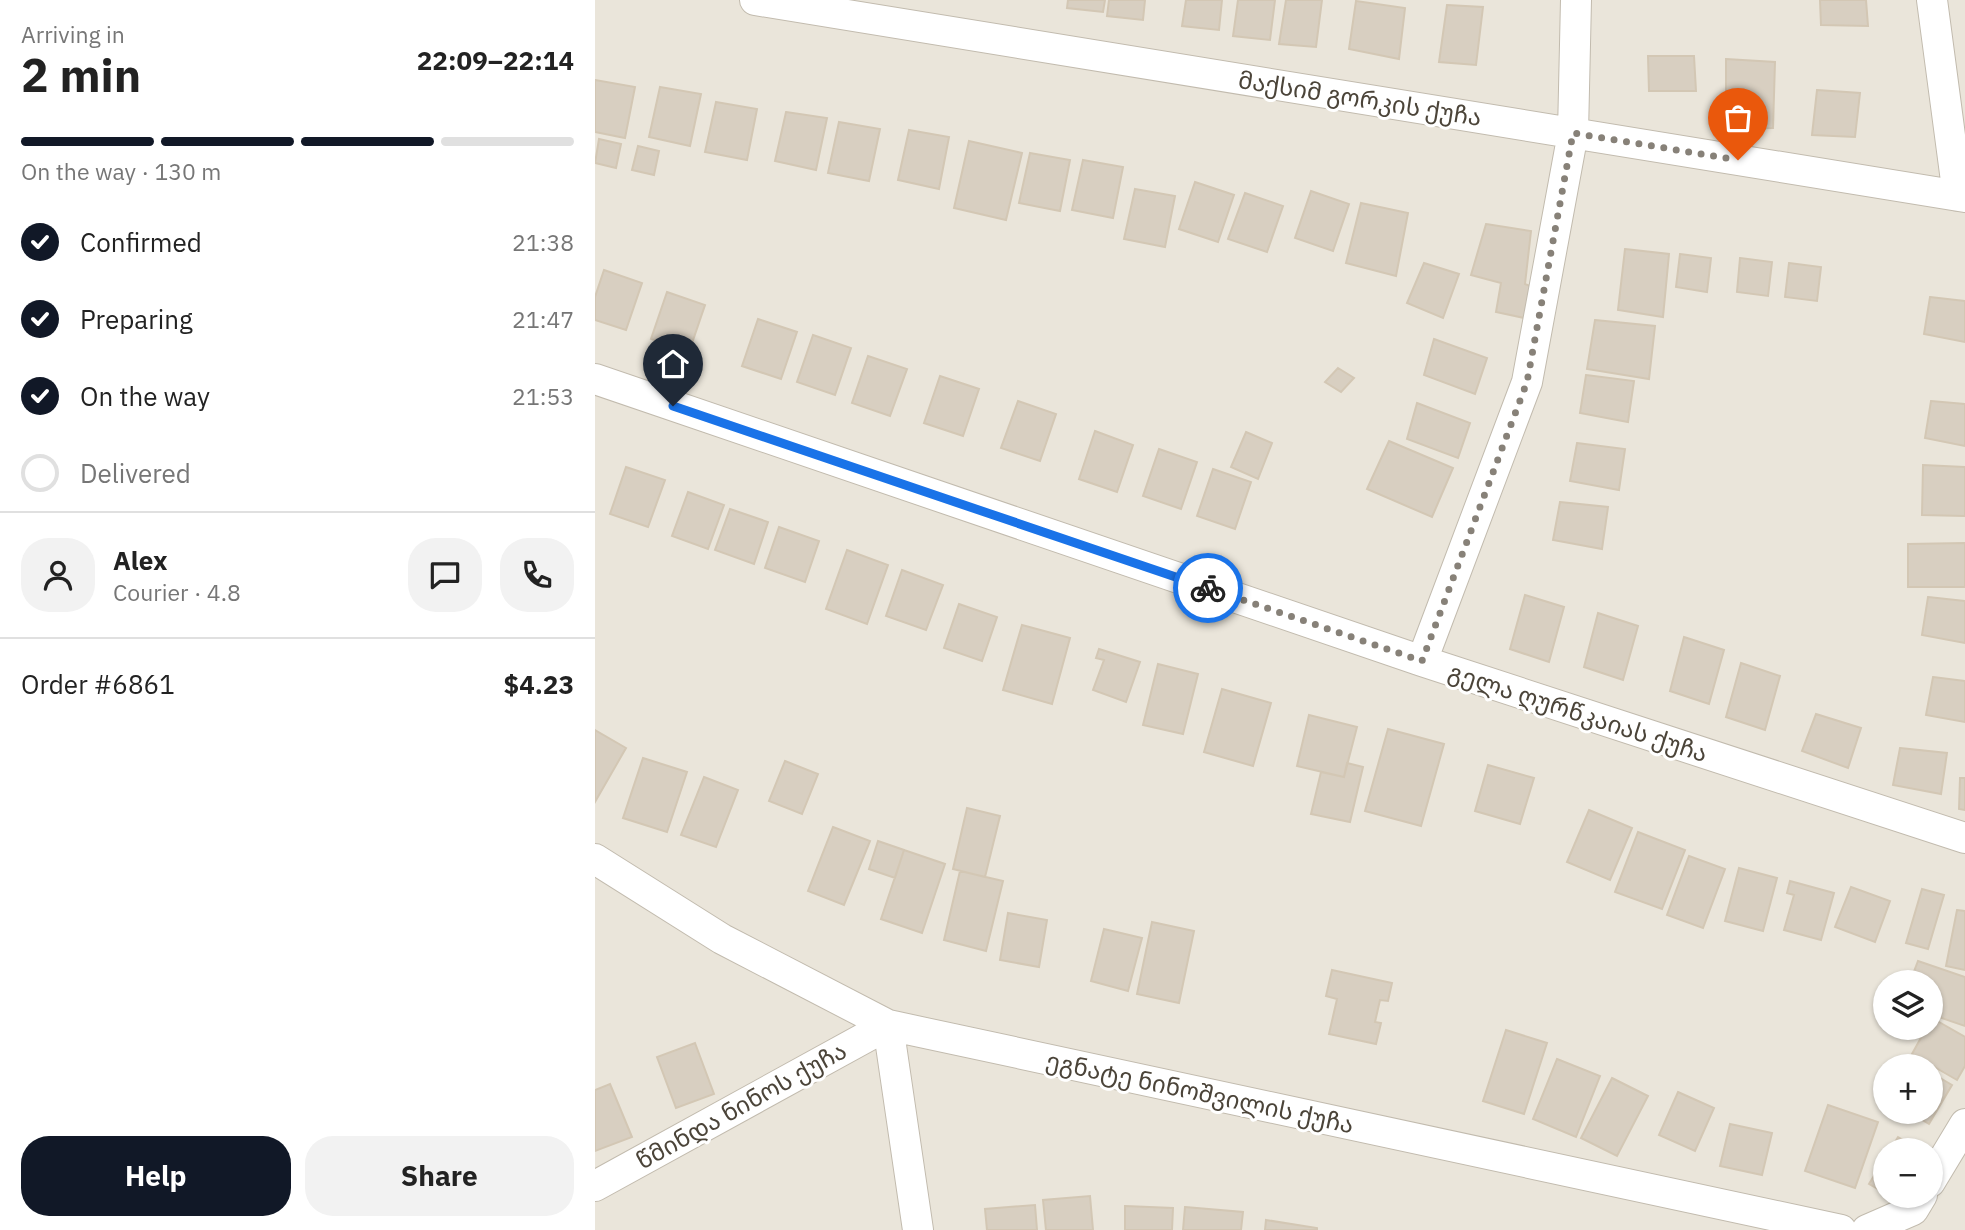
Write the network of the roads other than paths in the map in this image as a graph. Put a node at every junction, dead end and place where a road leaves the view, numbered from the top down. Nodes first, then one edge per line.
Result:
1 (755, 0) edge
2 (1576, 0) edge
3 (1932, 0) edge
4 (849, 8) edge
5 (1573, 133) junction
6 (1962, 196) edge
7 (595, 379) edge
8 (1422, 661) junction
9 (1965, 838) edge
10 (595, 859) edge
11 (888, 1025) junction
12 (1965, 1124) edge
13 (1943, 1160) edge
14 (595, 1185) edge
15 (1914, 1208) edge
16 (918, 1230) edge
17 (1842, 1230) edge
18 (1867, 1230) edge

1 - 4 street, მაქსიმ გორკის ქუჩა
2 - 5 street
3 - 6 street
4 - 5 street, მაქსიმ გორკის ქუჩა
5 - 6 street, მაქსიმ გორკის ქუჩა
5 - 8 street
7 - 8 street, გელა ღურწკაიას ქუჩა
8 - 9 street, გელა ღურწკაიას ქუჩა
10 - 11 street, ეგნატე ნინოშვილის ქუჩა
11 - 14 street, წმინდა ნინოს ქუჩა
11 - 16 street
11 - 17 street, ეგნატე ნინოშვილის ქუჩა
12 - 13 street
15 - 18 street

